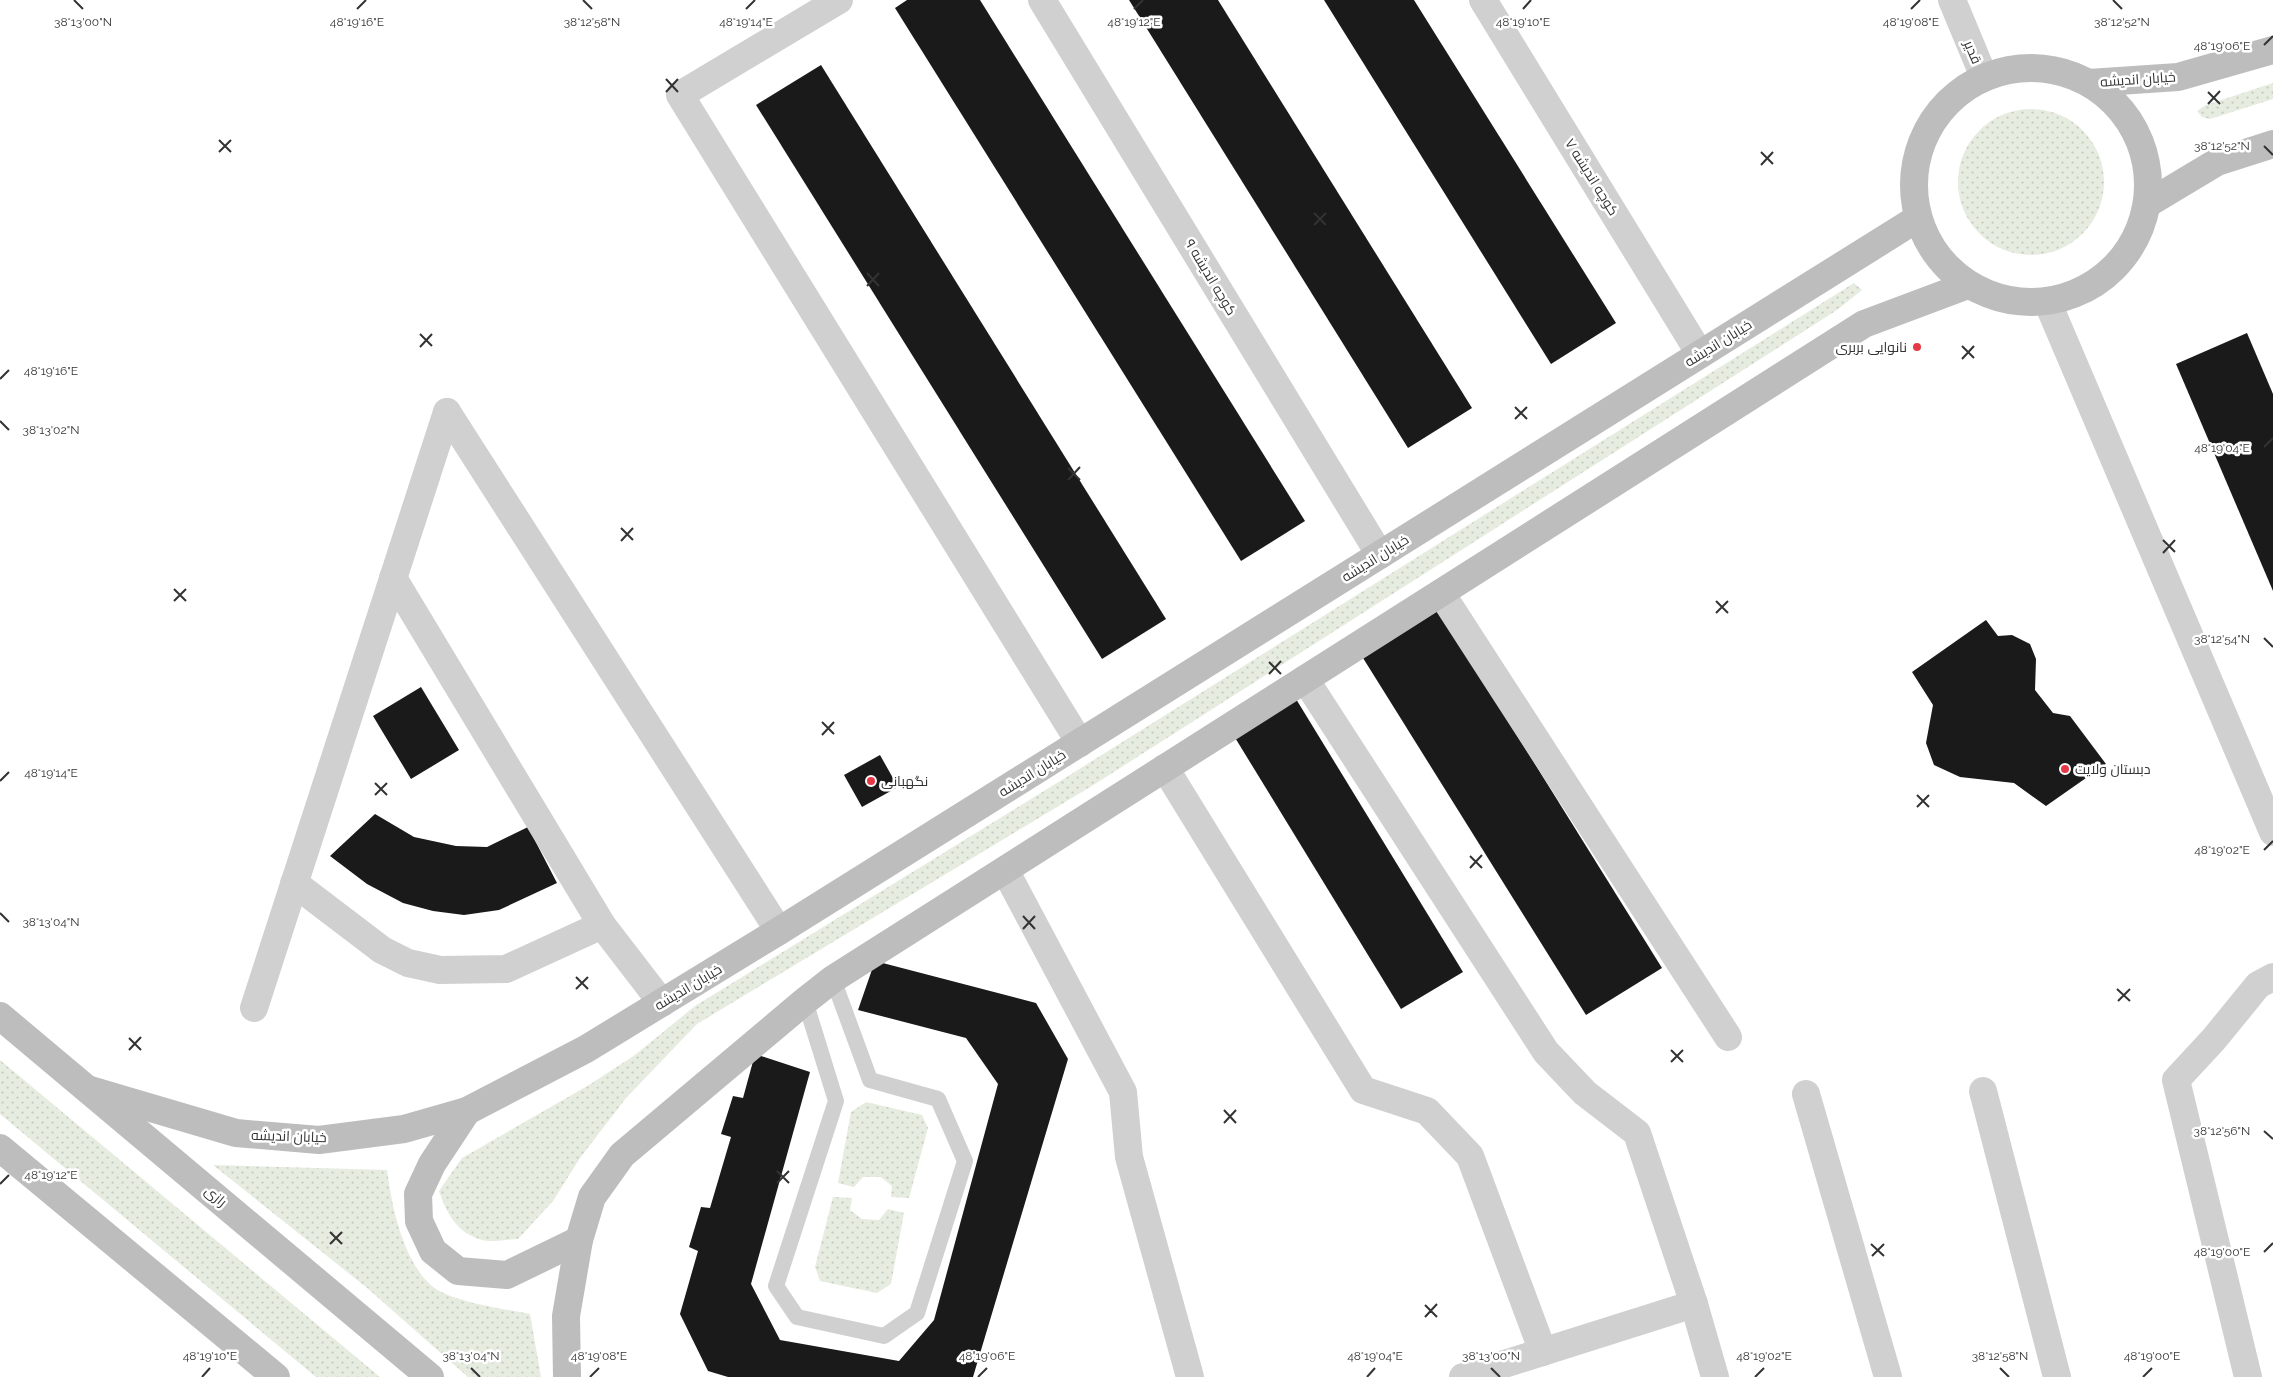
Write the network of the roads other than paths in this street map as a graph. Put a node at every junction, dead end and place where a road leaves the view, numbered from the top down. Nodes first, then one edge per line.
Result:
1 (839, 0) edge
2 (1042, 0) edge
3 (1483, 0) edge
4 (1952, 0) edge
5 (2273, 50) edge
6 (1984, 77) junction
7 (2089, 83) junction
8 (2273, 144) edge
9 (2147, 204) junction
10 (1918, 218) junction
11 (1968, 285) junction
12 (2047, 302) junction
13 (1700, 354) junction
14 (1380, 555) junction
15 (393, 578) junction
16 (1441, 593) junction
17 (1305, 679) junction
18 (1080, 743) junction
19 (1165, 768) junction
20 (2273, 832) edge
21 (1005, 870) junction
22 (294, 883) junction
23 (602, 926) junction
24 (779, 931) junction
25 (2273, 977) edge
26 (832, 980) junction
27 (805, 1001) junction
28 (662, 1003) junction
29 (254, 1008) dead end
30 (0, 1016) edge
31 (1728, 1037) dead end
32 (90, 1090) junction
33 (1983, 1091) dead end
34 (1806, 1094) dead end
35 (467, 1112) junction
36 (0, 1148) edge
37 (579, 1240) junction
38 (1694, 1304) junction
39 (1543, 1352) junction
40 (276, 1377) edge
41 (430, 1377) edge
42 (567, 1377) edge
43 (1190, 1377) edge
44 (1463, 1377) edge
45 (1715, 1377) edge
46 (1888, 1377) edge
47 (2057, 1377) edge
48 (2248, 1377) edge

1 - 18 street
2 - 14 street, کوچه اندیشه ۹
3 - 13 street, کوچه اندیشه ۷
4 - 6 street, قدیر
5 - 7 street, خیابان اندیشه
6 - 7 street
6 - 10 street
7 - 9 street
8 - 9 street
9 - 12 street
10 - 11 street
10 - 13 street, خیابان اندیشه
11 - 12 street
11 - 16 street
12 - 20 street
13 - 14 street, خیابان اندیشه
14 - 18 street, خیابان اندیشه
15 - 22 street
15 - 23 street
15 - 24 street
16 - 17 street
16 - 31 street
17 - 19 street
17 - 38 street
18 - 24 street, خیابان اندیشه
19 - 21 street
19 - 39 street
21 - 26 street
21 - 43 street
22 - 23 street
22 - 29 street
23 - 28 street
24 - 28 street, خیابان اندیشه
25 - 48 street
26 - 27 street
26 - 27 lane
27 - 37 street
28 - 35 street, خیابان اندیشه
30 - 32 street, رازی
32 - 35 street, خیابان اندیشه
32 - 41 street, رازی
33 - 47 street
34 - 46 street
35 - 37 street
36 - 40 street
37 - 42 street
38 - 39 street
38 - 45 street
39 - 44 street

